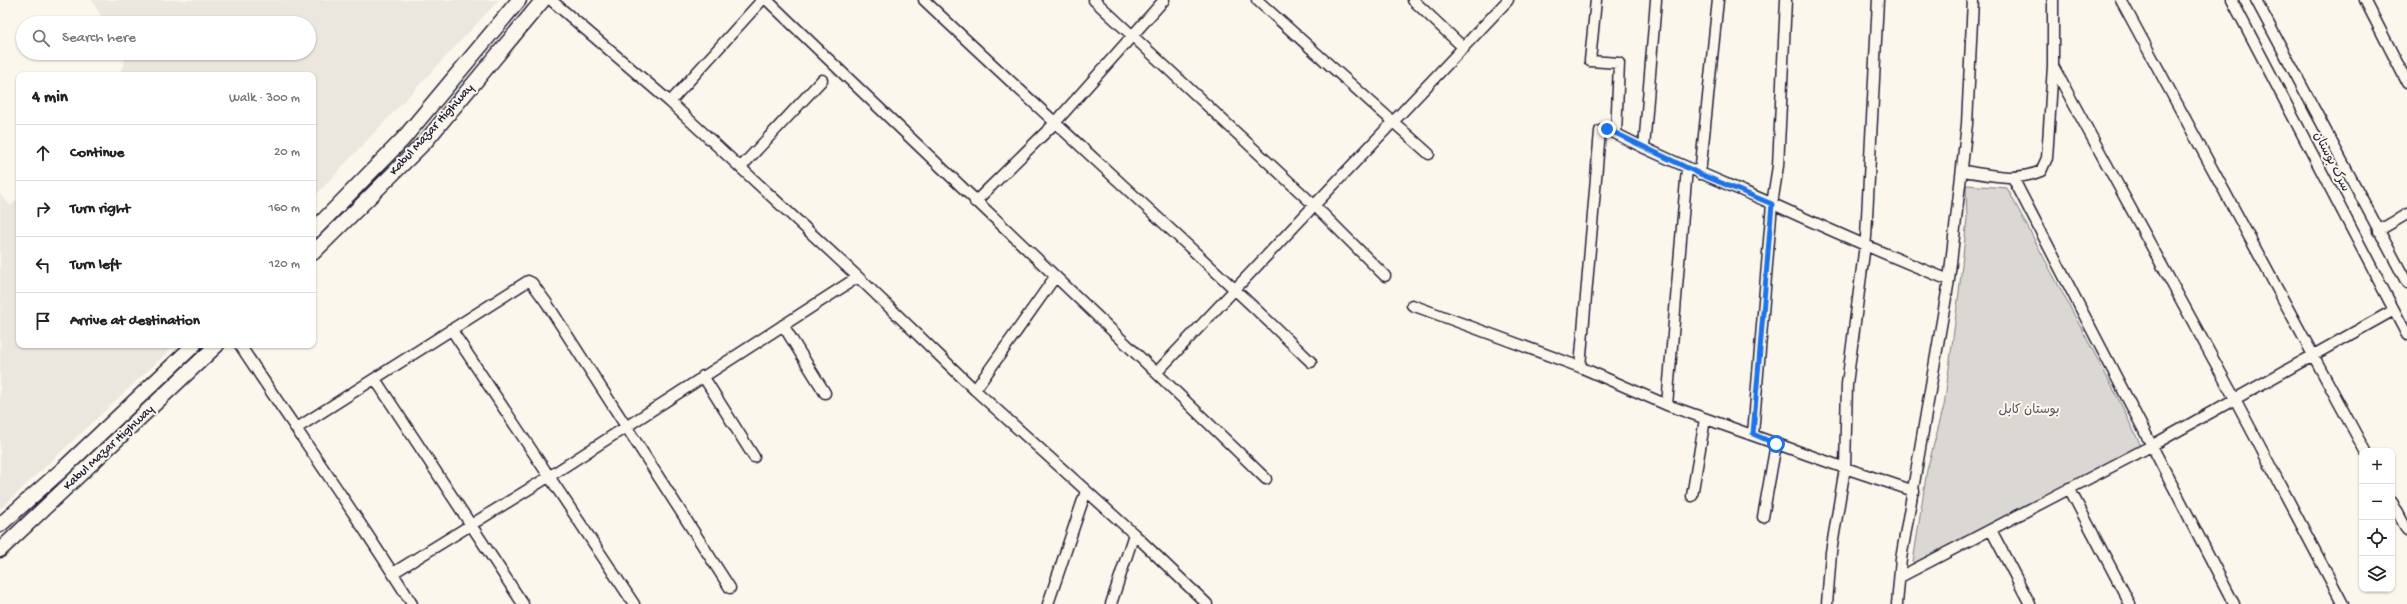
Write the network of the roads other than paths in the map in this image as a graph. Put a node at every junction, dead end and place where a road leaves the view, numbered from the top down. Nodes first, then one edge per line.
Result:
1 (518, 0) edge
2 (543, 0) edge
3 (551, 0) edge
4 (762, 0) edge
5 (767, 0) edge
6 (924, 0) edge
7 (1094, 0) edge
8 (1164, 0) edge
9 (1257, 0) edge
10 (1413, 0) edge
11 (1508, 0) edge
12 (1596, 0) edge
13 (1656, 0) edge
14 (1718, 0) edge
15 (1786, 0) edge
16 (1878, 0) edge
17 (1972, 0) edge
18 (2053, 0) edge
19 (2121, 0) edge
20 (2232, 0) edge
21 (2256, 0) edge
22 (2365, 0) edge
23 (1132, 36) junction
24 (1464, 48) junction
25 (2053, 66) junction
26 (822, 80) dead end
27 (2407, 82) edge
28 (670, 102) junction
29 (1393, 122) junction
30 (1054, 124) junction
31 (1616, 134) junction
32 (1644, 148) junction
33 (1429, 154) dead end
34 (741, 167) junction
35 (1687, 168) junction
36 (1963, 171) junction
37 (1700, 174) junction
38 (2013, 178) junction
39 (342, 201) junction
40 (975, 202) junction
41 (1772, 204) junction
42 (1315, 206) junction
43 (353, 213) junction
44 (2407, 214) edge
45 (316, 228) edge
46 (2378, 231) junction
47 (1864, 246) junction
48 (316, 250) edge
49 (1055, 276) junction
50 (1385, 276) dead end
51 (858, 277) junction
52 (1949, 280) junction
53 (2407, 283) edge
54 (1236, 289) junction
55 (1412, 305) dead end
56 (2394, 310) junction
57 (783, 325) junction
58 (451, 329) junction
59 (2406, 330) edge
60 (191, 348) edge
61 (214, 348) edge
62 (242, 348) edge
63 (2314, 355) junction
64 (1311, 362) dead end
65 (1580, 367) junction
66 (169, 368) junction
67 (1157, 372) junction
68 (703, 376) junction
69 (375, 379) junction
70 (180, 380) junction
71 (975, 390) junction
72 (825, 393) dead end
73 (2235, 399) junction
74 (1666, 405) junction
75 (1705, 418) junction
76 (626, 425) junction
77 (297, 428) junction
78 (1753, 434) junction
79 (1776, 444) junction
80 (2151, 446) junction
81 (86, 447) junction
82 (2363, 448) edge
83 (754, 457) dead end
84 (98, 458) junction
85 (1845, 468) junction
86 (550, 476) junction
87 (1266, 478) dead end
88 (2069, 488) junction
89 (1086, 491) junction
90 (1914, 491) junction
91 (1692, 496) dead end
92 (2395, 508) edge
93 (1763, 517) dead end
94 (470, 524) junction
95 (0, 525) edge
96 (1991, 530) junction
97 (2407, 530) edge
98 (1134, 534) junction
99 (0, 550) edge
100 (393, 573) junction
101 (1900, 577) junction
102 (730, 588) dead end
103 (2028, 603) edge
104 (412, 604) edge
105 (523, 604) edge
106 (634, 604) edge
107 (1048, 604) edge
108 (1111, 604) edge
109 (1207, 604) edge
110 (1827, 604) edge
111 (1897, 604) edge
112 (2130, 604) edge
113 (2234, 604) edge
114 (2343, 604) edge

1 - 39 highway, Kabul Mazar Highway
2 - 43 highway, Kabul Mazar Highway
3 - 28 street
4 - 28 street
5 - 40 street
6 - 30 street
7 - 23 street
8 - 23 street
9 - 29 street
10 - 24 street
11 - 24 street
12 - 31 street
13 - 32 street
14 - 37 street
15 - 41 street
16 - 47 street
17 - 36 street
18 - 25 street
19 - 63 street
20 - 56 street, سرک بوستان
21 - 46 street, سرک بوستان
22 - 27 street
23 - 30 street
23 - 42 street
24 - 29 street
25 - 38 street
25 - 73 street
26 - 34 street
28 - 34 street
29 - 33 street
29 - 42 street
30 - 40 street
30 - 54 street
31 - 32 street
31 - 65 street
32 - 35 street
34 - 51 street
35 - 37 street
35 - 74 street
36 - 38 street
36 - 52 street
37 - 41 street
38 - 80 street
39 - 43 highway
39 - 45 highway, Kabul Mazar Highway
40 - 49 street
41 - 47 street
41 - 78 street
42 - 50 street
42 - 54 street
43 - 48 highway, Kabul Mazar Highway
44 - 46 street
46 - 53 street, سرک بوستان
47 - 52 street
47 - 85 street
49 - 67 street
49 - 71 street
51 - 57 street
51 - 71 street
52 - 90 street
54 - 64 street
54 - 67 street
55 - 65 street
56 - 59 street, سرک بوستان
56 - 63 street
57 - 68 street
57 - 72 street
58 - 69 street
58 - 76 street
58 - 86 street
60 - 66 highway, Kabul Mazar Highway
61 - 70 highway, Kabul Mazar Highway
62 - 77 street
63 - 73 street
63 - 82 street
65 - 74 street
66 - 70 highway
66 - 81 highway, Kabul Mazar Highway
67 - 87 street
68 - 76 street
68 - 83 street
69 - 77 street
69 - 94 street
70 - 84 highway, Kabul Mazar Highway
71 - 89 street
73 - 80 street
73 - 114 street
74 - 75 street
75 - 78 street
75 - 91 street
76 - 86 street
76 - 102 street
77 - 100 street
78 - 79 street
79 - 85 street
79 - 93 street
80 - 88 street
80 - 113 street
81 - 84 highway
81 - 95 highway, Kabul Mazar Highway
84 - 99 highway, Kabul Mazar Highway
85 - 90 street
85 - 110 street
86 - 94 street
86 - 106 street
88 - 96 street
88 - 112 street
89 - 98 street
89 - 107 street
90 - 101 street
92 - 97 street
94 - 100 street
94 - 105 street
96 - 101 street
96 - 103 street
98 - 108 street
98 - 109 street
100 - 104 street
101 - 111 street

